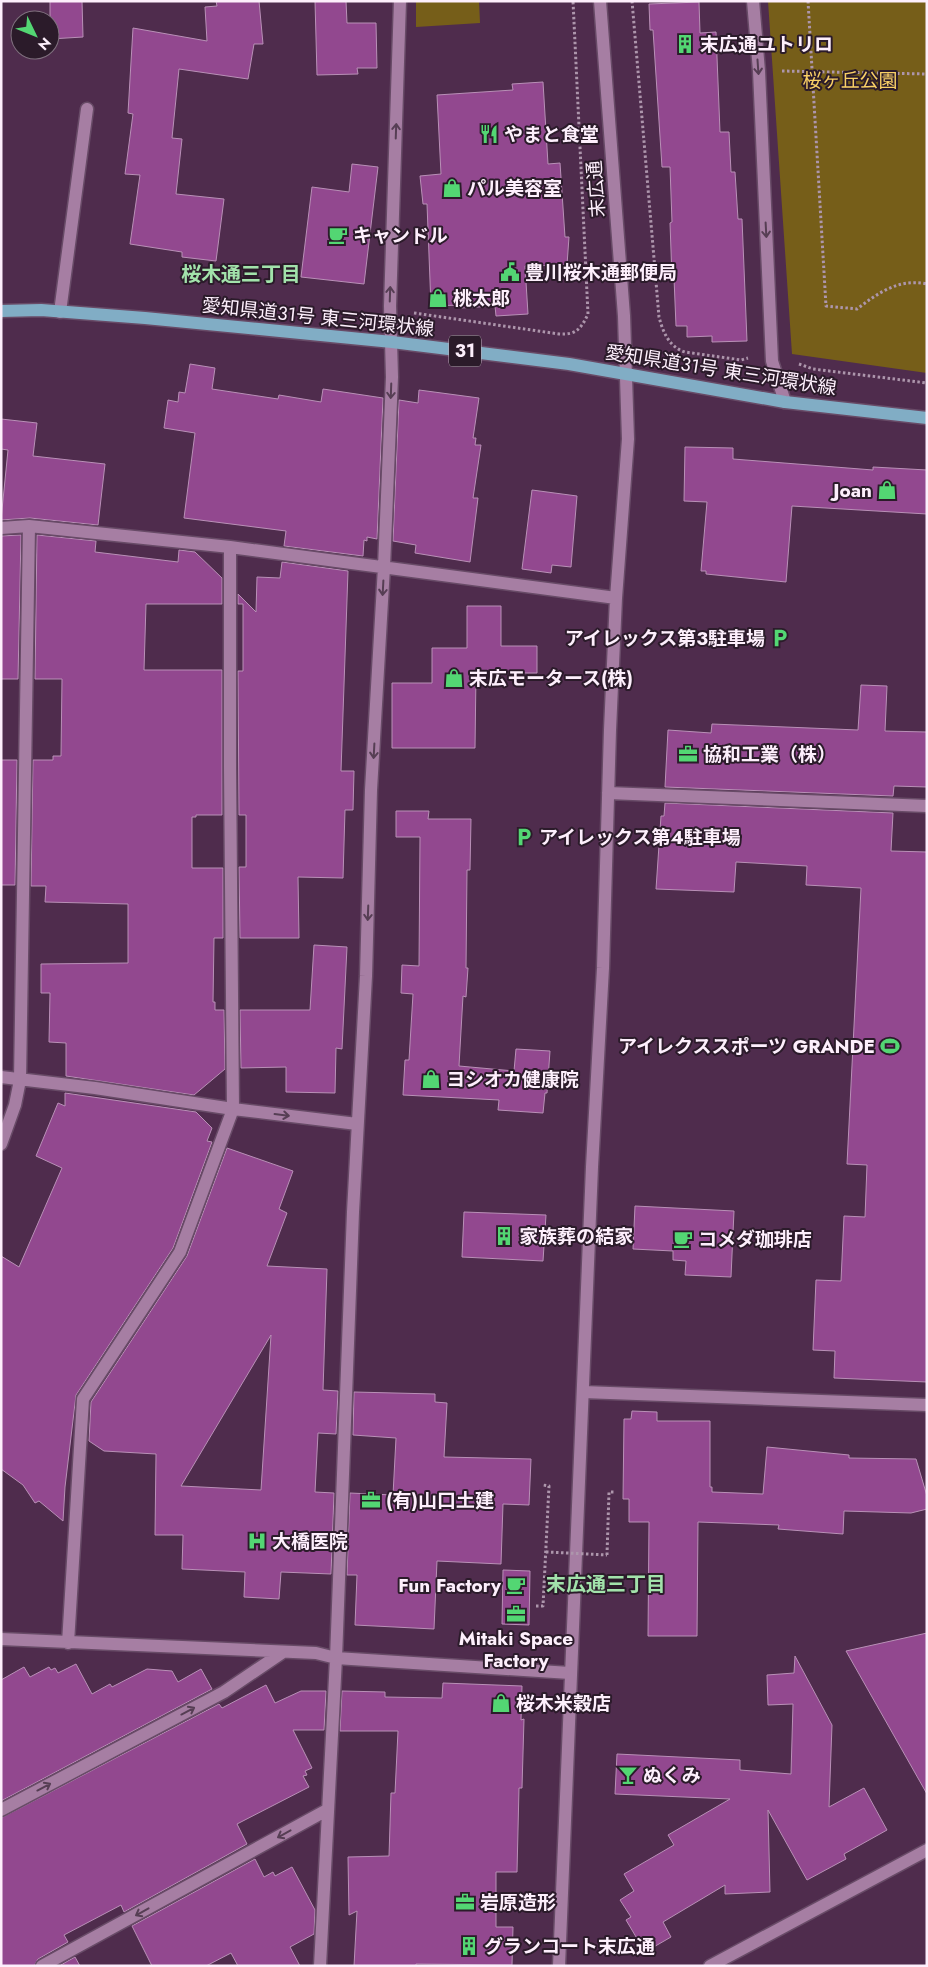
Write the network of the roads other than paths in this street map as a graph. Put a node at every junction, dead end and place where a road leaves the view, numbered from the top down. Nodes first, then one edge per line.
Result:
1 (400, 1) edge
2 (600, 1) edge
3 (753, 1) edge
4 (87, 109) dead end
5 (1, 311) edge
6 (60, 312) junction
7 (392, 342) junction
8 (626, 375) junction
9 (785, 402) junction
10 (927, 418) edge
11 (28, 526) junction
12 (1, 528) edge
13 (230, 547) junction
14 (384, 567) junction
15 (616, 598) junction
16 (608, 794) junction
17 (927, 806) edge
18 (1, 1076) edge
19 (20, 1080) junction
20 (234, 1110) junction
21 (357, 1124) junction
22 (1, 1144) edge
23 (583, 1392) junction
24 (927, 1405) edge
25 (1, 1639) edge
26 (68, 1643) junction
27 (283, 1652) junction
28 (336, 1658) junction
29 (570, 1673) junction
30 (1, 1810) edge
31 (327, 1810) junction
32 (927, 1850) edge
33 (42, 1966) edge
34 (320, 1966) edge
35 (559, 1966) edge
36 (710, 1966) edge

7 -> 1 street
2 - 8 street, 末広通
3 -> 9 street
4 - 6 street
5 - 6 main road, 愛知県道31号 東三河環状線 / 31
6 - 7 main road, 愛知県道31号 東三河環状線 / 31
7 - 8 main road, 愛知県道31号 東三河環状線 / 31
7 -> 14 street
8 - 9 main road, 愛知県道31号 東三河環状線 / 31
8 - 15 street, 末広通
9 - 10 main road, 愛知県道31号 東三河環状線 / 31
11 - 12 street
11 - 13 street
11 - 19 street
13 - 14 street
13 - 20 street
14 - 15 street
14 -> 21 street
15 - 16 street, 末広通
16 - 17 street
16 - 23 street, 末広通
18 - 19 street
19 - 20 street
19 - 22 street
20 -> 21 street
20 - 26 street
21 - 28 street
23 - 24 street
23 - 29 street, 末広通
25 - 26 street
26 - 27 street
27 - 28 street
30 -> 27 street
28 - 29 street
28 - 31 street
29 - 35 street, 末広通
31 -> 33 street
31 - 34 street
32 - 36 street

